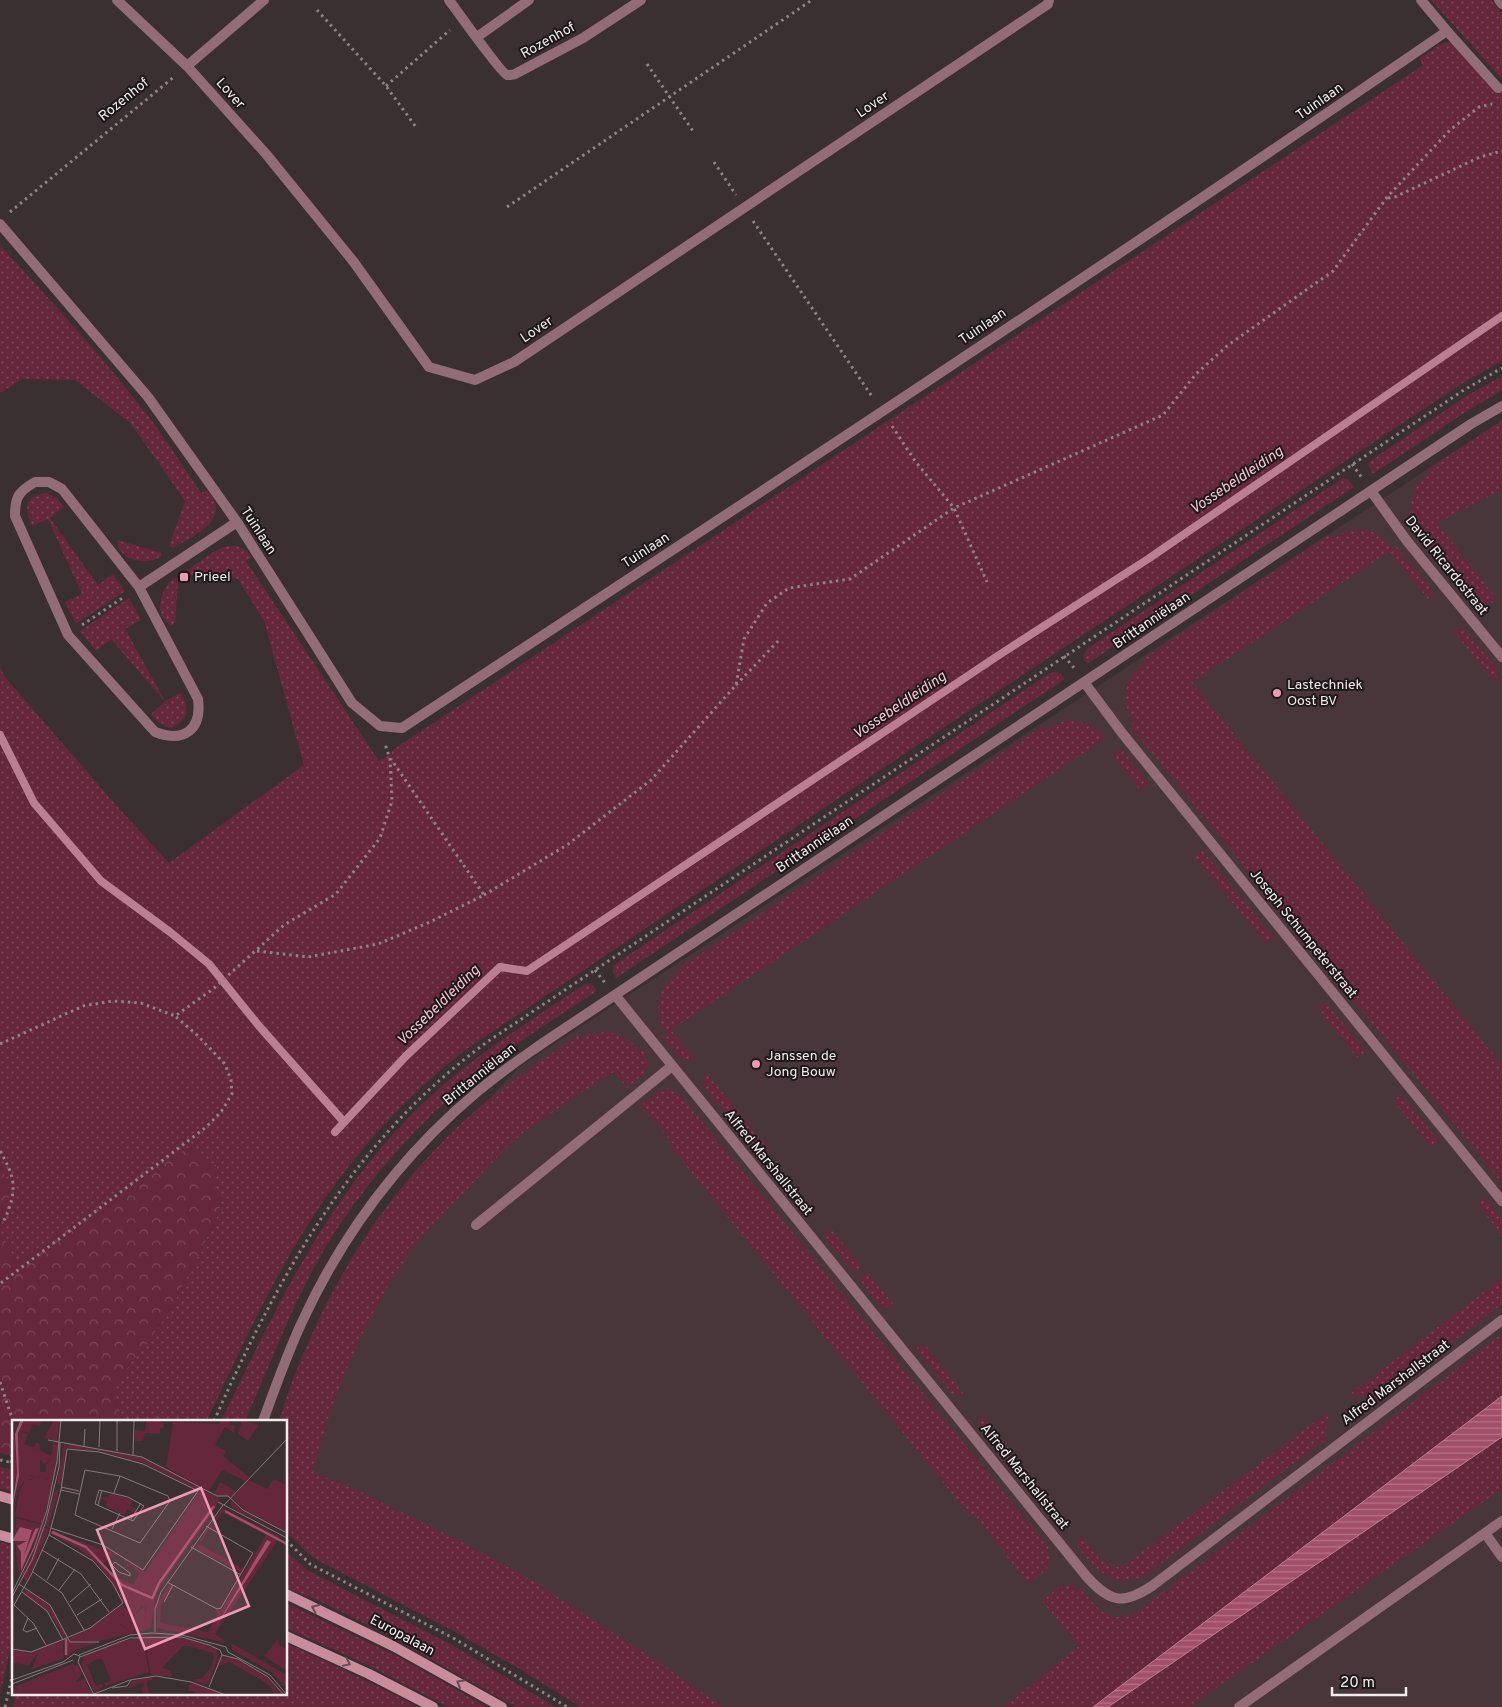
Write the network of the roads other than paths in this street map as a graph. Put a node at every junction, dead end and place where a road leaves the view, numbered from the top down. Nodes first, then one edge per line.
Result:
1 (117, 0) edge
2 (264, 0) edge
3 (449, 0) edge
4 (529, 0) edge
5 (641, 0) edge
6 (1049, 0) edge
7 (1420, 0) edge
8 (1499, 0) edge
9 (1502, 4) edge
10 (1447, 31) junction
11 (477, 37) junction
12 (187, 66) junction
13 (1498, 88) dead end
14 (0, 224) edge
15 (1502, 406) edge
16 (1371, 491) junction
17 (237, 522) junction
18 (139, 587) junction
19 (1502, 657) edge
20 (1084, 682) junction
21 (615, 995) junction
22 (672, 1066) junction
23 (1502, 1201) edge
24 (476, 1225) dead end
25 (1502, 1320) edge
26 (262, 1420) edge
27 (1502, 1521) edge
28 (1485, 1533) junction
29 (1502, 1557) edge
30 (288, 1595) edge
31 (288, 1637) edge
32 (433, 1707) edge
33 (502, 1707) edge
34 (1239, 1707) edge

1 - 12 street, Lover
2 - 12 street
3 - 11 street, Rozenhof
4 - 11 street
5 - 11 street, Rozenhof
6 - 12 street, Lover
7 - 10 street
8 - 9 street
10 - 13 street
10 - 17 street, Tuinlaan
14 - 17 street, Tuinlaan
15 - 16 street, Brittanniëlaan
16 - 19 street, David Ricardostraat
16 - 20 street, Brittanniëlaan
17 - 18 street
18 - 18 street
20 - 21 street, Brittanniëlaan
20 - 23 street, Joseph Schumpeterstraat
21 - 22 street, Alfred Marshallstraat
21 - 26 street, Brittanniëlaan
22 - 24 street
22 - 25 street, Alfred Marshallstraat
27 - 28 street
28 - 29 street
28 - 34 street
33 -> 30 street, Europalaan
31 -> 32 street

